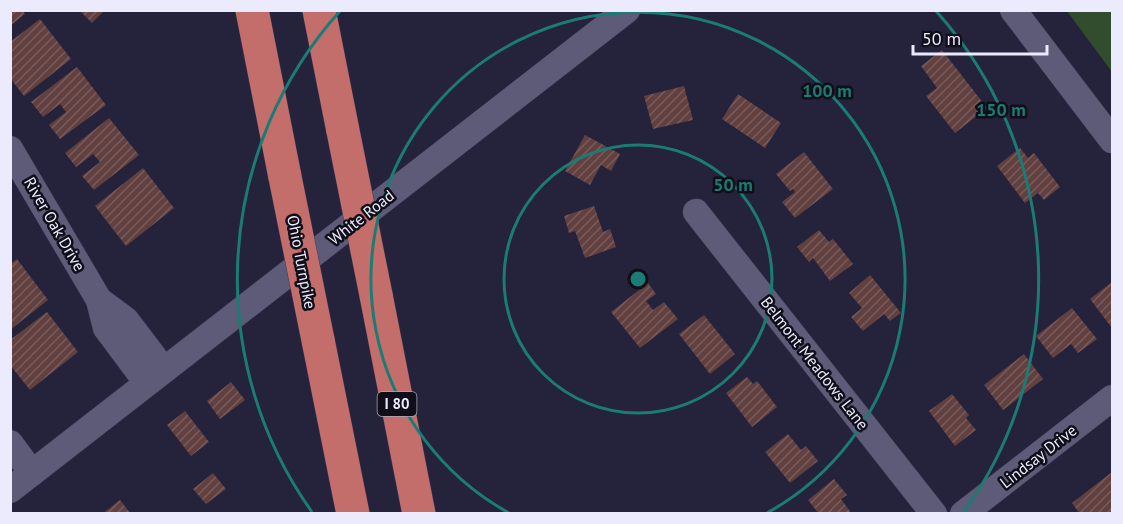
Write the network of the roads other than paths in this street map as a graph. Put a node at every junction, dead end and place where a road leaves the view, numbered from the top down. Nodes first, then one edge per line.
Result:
1 (252, 10) edge
2 (319, 10) edge
3 (627, 10) edge
4 (1013, 10) edge
5 (1113, 140) edge
6 (10, 149) edge
7 (696, 212) dead end
8 (156, 376) junction
9 (1113, 398) edge
10 (10, 443) edge
11 (32, 473) junction
12 (10, 490) edge
13 (352, 513) edge
14 (419, 513) edge
15 (934, 513) edge
16 (963, 513) edge

1 - 13 highway, Ohio Turnpike, bridge
2 - 14 highway, I 80, bridge
3 - 8 street, White Road
4 - 5 street
6 - 8 street, River Oak Drive
7 - 15 street, Belmont Meadows Lane
8 - 11 street, White Road
9 - 16 street, Lindsay Drive
10 - 11 street
11 - 12 street, White Road

